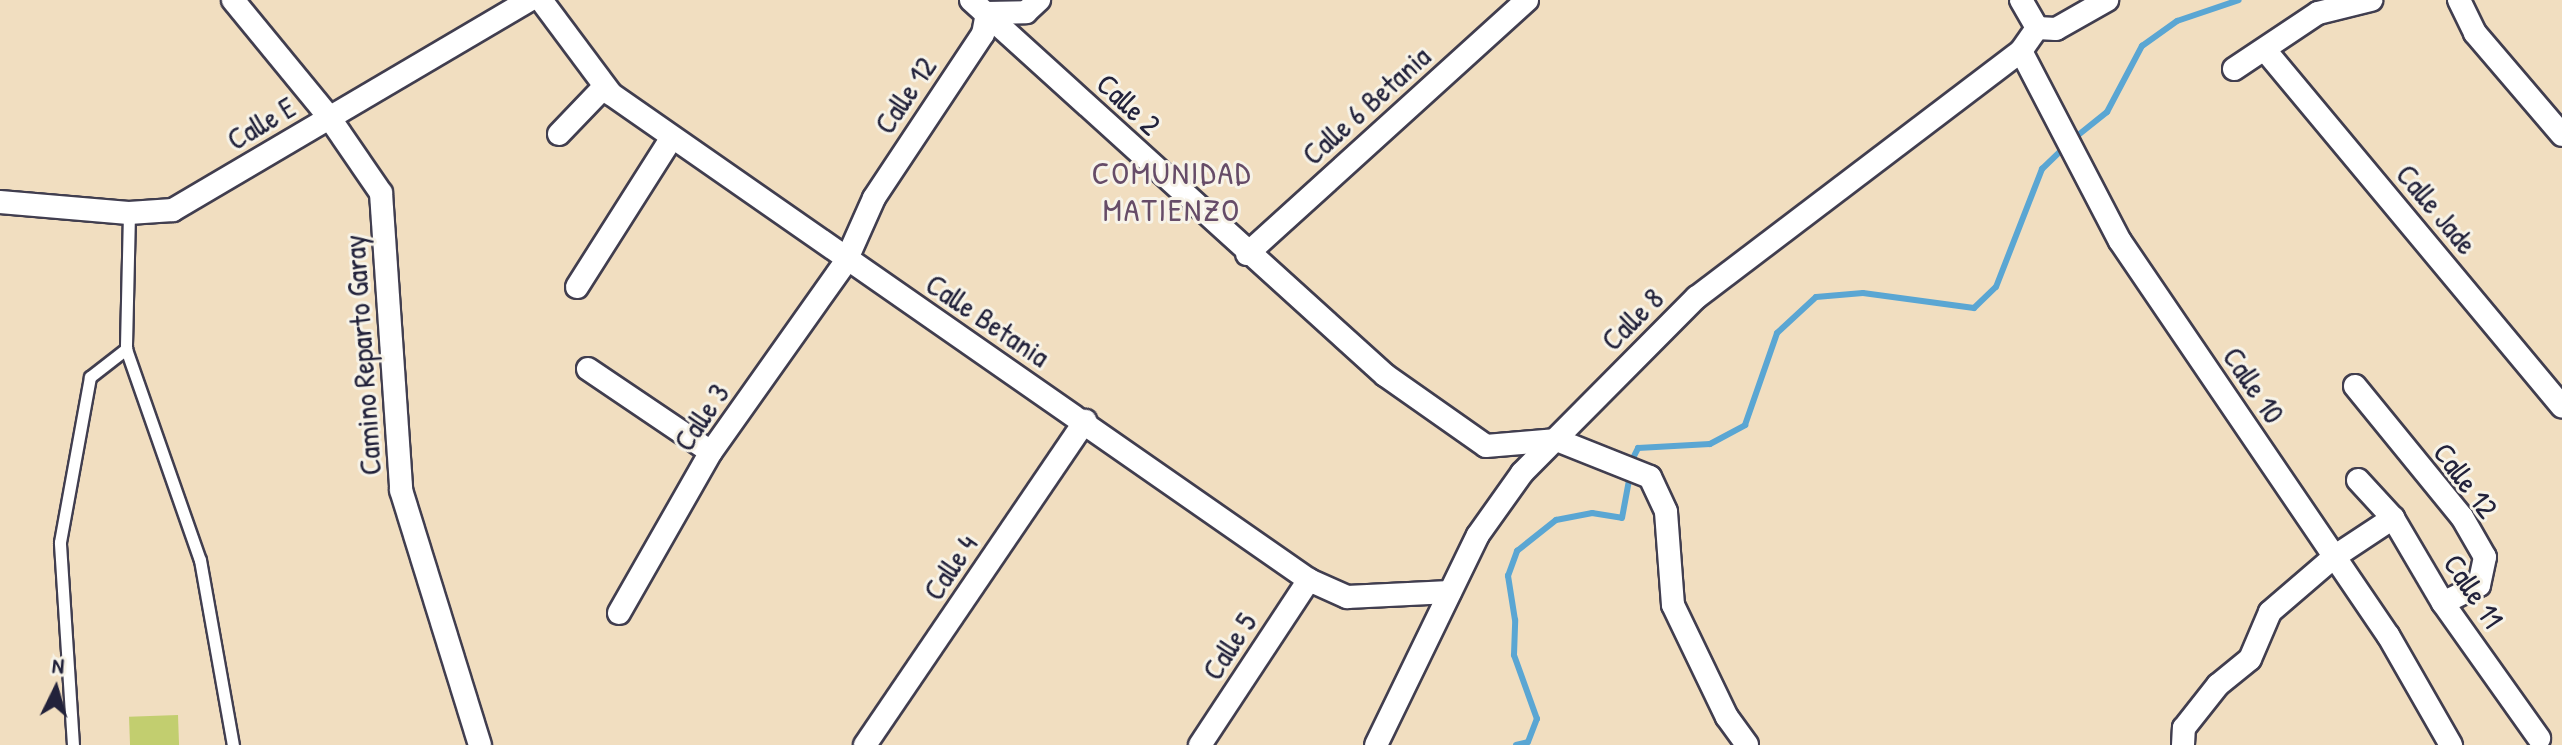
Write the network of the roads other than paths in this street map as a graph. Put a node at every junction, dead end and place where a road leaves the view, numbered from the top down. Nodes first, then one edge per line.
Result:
1 (233, 0) edge
2 (529, 0) edge
3 (541, 0) edge
4 (1039, 0) edge
5 (1527, 0) edge
6 (2021, 0) edge
7 (2107, 0) edge
8 (2371, 0) edge
9 (2459, 0) edge
10 (979, 6) edge
11 (2037, 28) junction
12 (2265, 50) junction
13 (2021, 51) junction
14 (2234, 69) dead end
15 (605, 86) junction
16 (329, 117) junction
17 (559, 134) dead end
18 (2562, 135) edge
19 (671, 139) junction
20 (0, 202) edge
21 (129, 213) junction
22 (1247, 254) junction
23 (846, 261) junction
24 (577, 287) dead end
25 (126, 349) junction
26 (588, 369) dead end
27 (2355, 386) dead end
28 (2562, 407) edge
29 (1085, 421) junction
30 (1557, 440) junction
31 (711, 452) junction
32 (2358, 480) dead end
33 (2393, 518) junction
34 (2334, 557) junction
35 (1309, 580) junction
36 (1450, 592) junction
37 (2443, 603) junction
38 (619, 613) dead end
39 (2539, 738) dead end
40 (73, 745) edge
41 (233, 745) edge
42 (480, 745) edge
43 (865, 745) edge
44 (1200, 745) edge
45 (1376, 745) edge
46 (1747, 745) edge
47 (2183, 745) edge
48 (2451, 745) edge

1 - 16 street, Camino Reparto Garay
2 - 16 street, Calle E
3 - 15 street, Calle Betania
4 - 10 street
5 - 22 street, Calle 6 Betania
6 - 11 street
7 - 11 street
8 - 12 street
9 - 18 street
10 - 22 street, Calle 2
10 - 23 street, Calle 12
11 - 13 street, Calle 8
12 - 14 street
12 - 28 street, Calle Jade
13 - 30 street, Calle 8
13 - 34 street, Calle 10
15 - 17 street
15 - 19 street, Calle Betania
16 - 21 street, Calle E
16 - 42 street, Camino Reparto Garay
19 - 23 street, Calle Betania
19 - 24 street
20 - 21 street, Calle E
21 - 25 lane
22 - 30 street, Calle 2
23 - 29 street, Calle Betania
23 - 31 street, Calle 3
25 - 40 lane
25 - 41 lane
26 - 31 street
27 - 37 street, Calle 12
29 - 35 street, Calle Betania
29 - 43 street, Calle 4
30 - 36 street, Calle 8
30 - 46 street
31 - 38 street, Calle 3
32 - 33 street, Calle 11
33 - 34 street
33 - 37 street, Calle 11
34 - 47 street
34 - 48 street, Calle 10
35 - 36 street, Calle Betania
35 - 44 street, Calle 5
36 - 45 street, Calle 8
37 - 39 street, Calle 11

